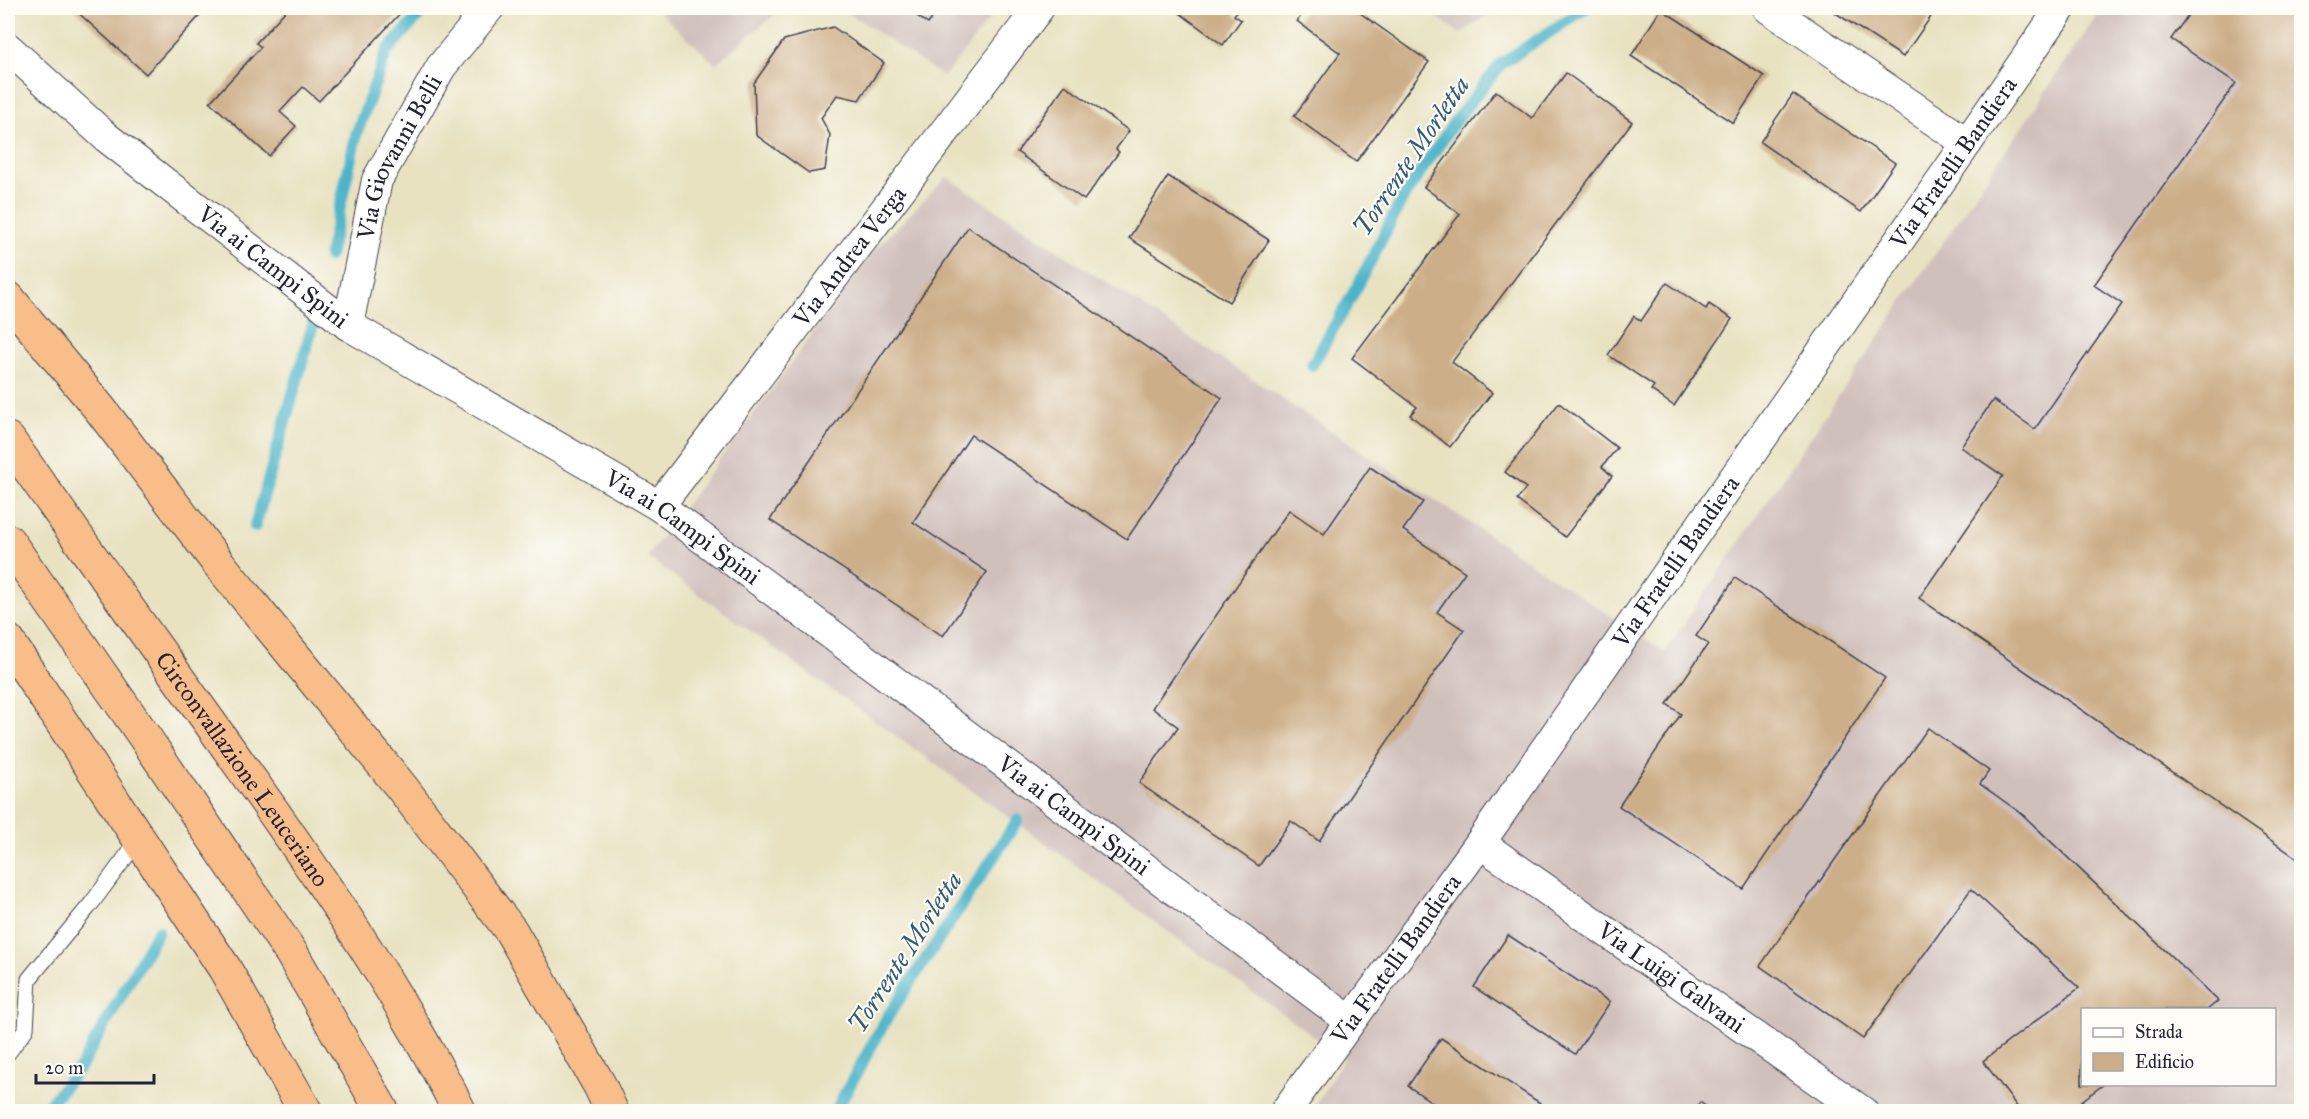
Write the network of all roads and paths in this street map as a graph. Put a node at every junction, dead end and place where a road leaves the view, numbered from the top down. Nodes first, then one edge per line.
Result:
1 (489, 8) edge
2 (1039, 8) edge
3 (1768, 8) edge
4 (2061, 8) edge
5 (8, 48) edge
6 (1967, 143) junction
7 (8, 298) edge
8 (348, 325) junction
9 (8, 439) edge
10 (659, 506) junction
11 (8, 541) edge
12 (8, 641) edge
13 (133, 831) junction
14 (1480, 843) junction
15 (1349, 1020) junction
16 (8, 1053) edge
17 (306, 1112) edge
18 (382, 1112) edge
19 (460, 1112) edge
20 (612, 1112) edge
21 (1285, 1112) edge
22 (1863, 1112) edge

1 - 8 street, Via Giovanni Belli
2 - 10 street, Via Andrea Verga
3 - 6 street
4 - 6 street, Via Fratelli Bandiera
5 - 8 street, Via ai Campi Spini
6 - 14 street, Via Fratelli Bandiera
7 - 20 highway
8 - 10 street, Via ai Campi Spini
9 - 19 highway, Circonvallazione Leuceriano
10 - 15 street, Via ai Campi Spini
11 - 18 highway
12 - 13 highway
13 - 16 lane
13 - 17 highway
14 - 15 street, Via Fratelli Bandiera
14 - 22 street, Via Luigi Galvani
15 - 21 street, Via Fratelli Bandiera

